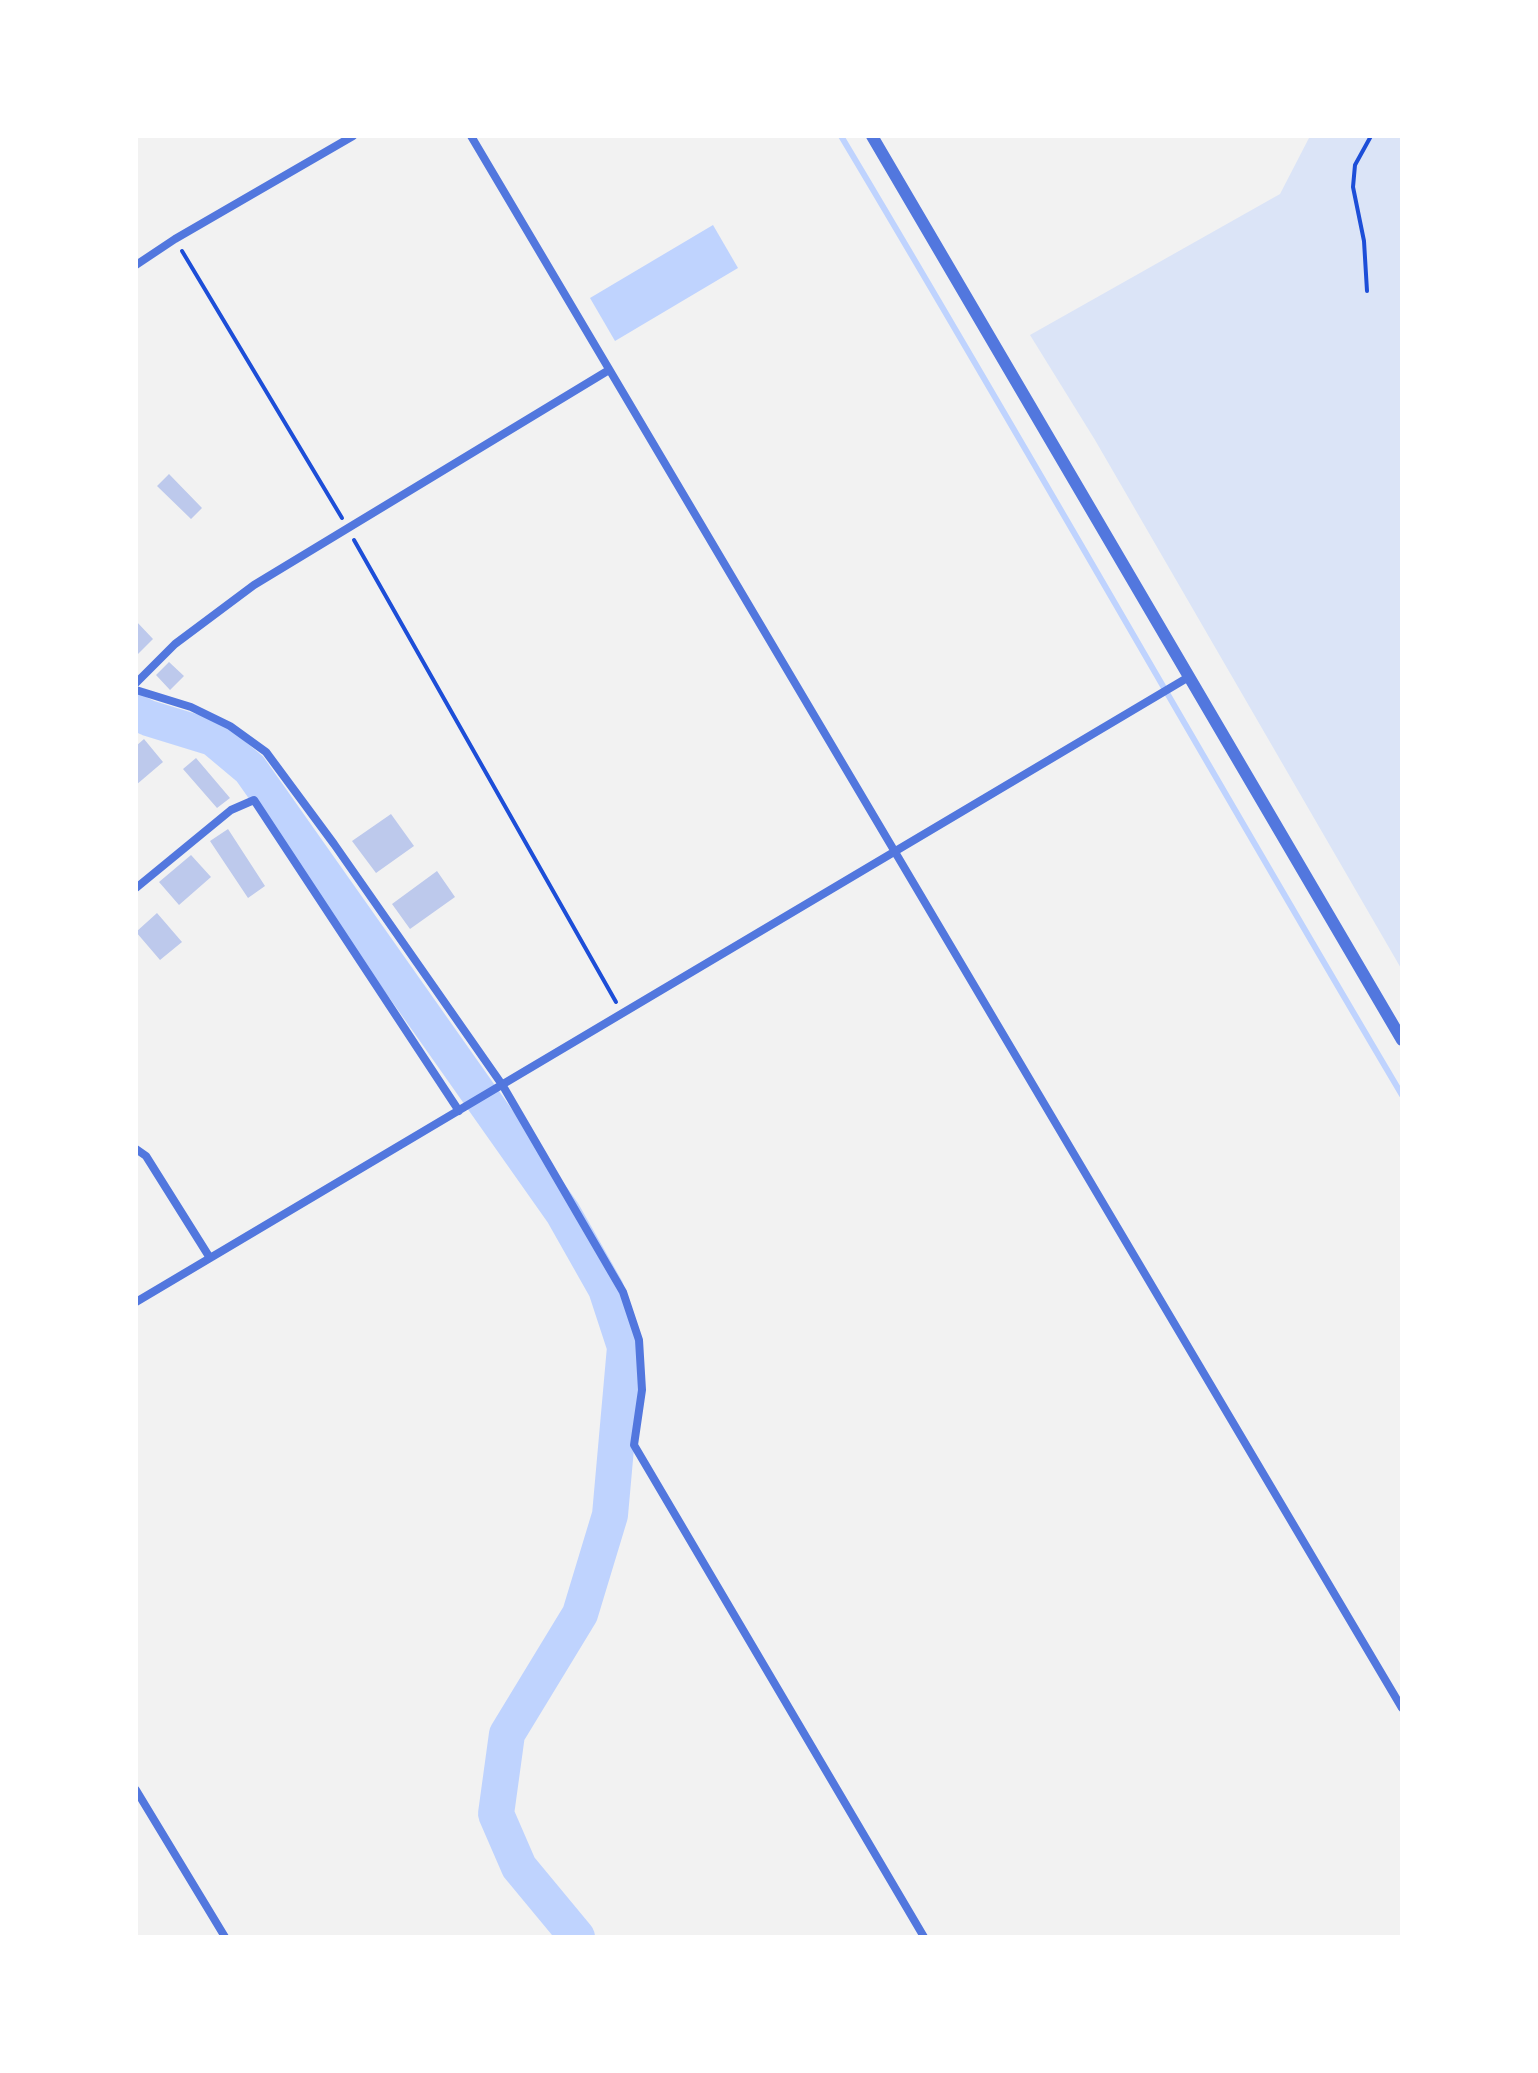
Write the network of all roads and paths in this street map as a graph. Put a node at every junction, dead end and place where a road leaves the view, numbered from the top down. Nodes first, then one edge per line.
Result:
1 (353, 136) edge
2 (471, 136) edge
3 (872, 136) edge
4 (1371, 136) edge
5 (175, 239) junction
6 (136, 265) edge
7 (1367, 291) dead end
8 (609, 370) junction
9 (347, 527) junction
10 (1187, 678) junction
11 (136, 683) edge
12 (136, 690) edge
13 (894, 854) junction
14 (136, 888) edge
15 (622, 1012) junction
16 (1402, 1040) edge
17 (503, 1086) junction
18 (459, 1111) junction
19 (136, 1149) edge
20 (210, 1258) junction
21 (136, 1302) edge
22 (1402, 1708) edge
23 (136, 1790) edge
24 (225, 1937) edge
25 (924, 1937) edge

1 - 5 street
2 - 8 street
3 - 10 street
4 - 7 path
5 - 6 street
5 - 9 path
8 - 9 street
8 - 13 street
9 - 11 street
9 - 15 path
10 - 13 street
10 - 16 street
12 - 17 street
13 - 15 street
13 - 22 street
14 - 18 street
15 - 17 street
17 - 18 street
17 - 25 street
18 - 20 street
19 - 20 street
20 - 21 street
23 - 24 street

